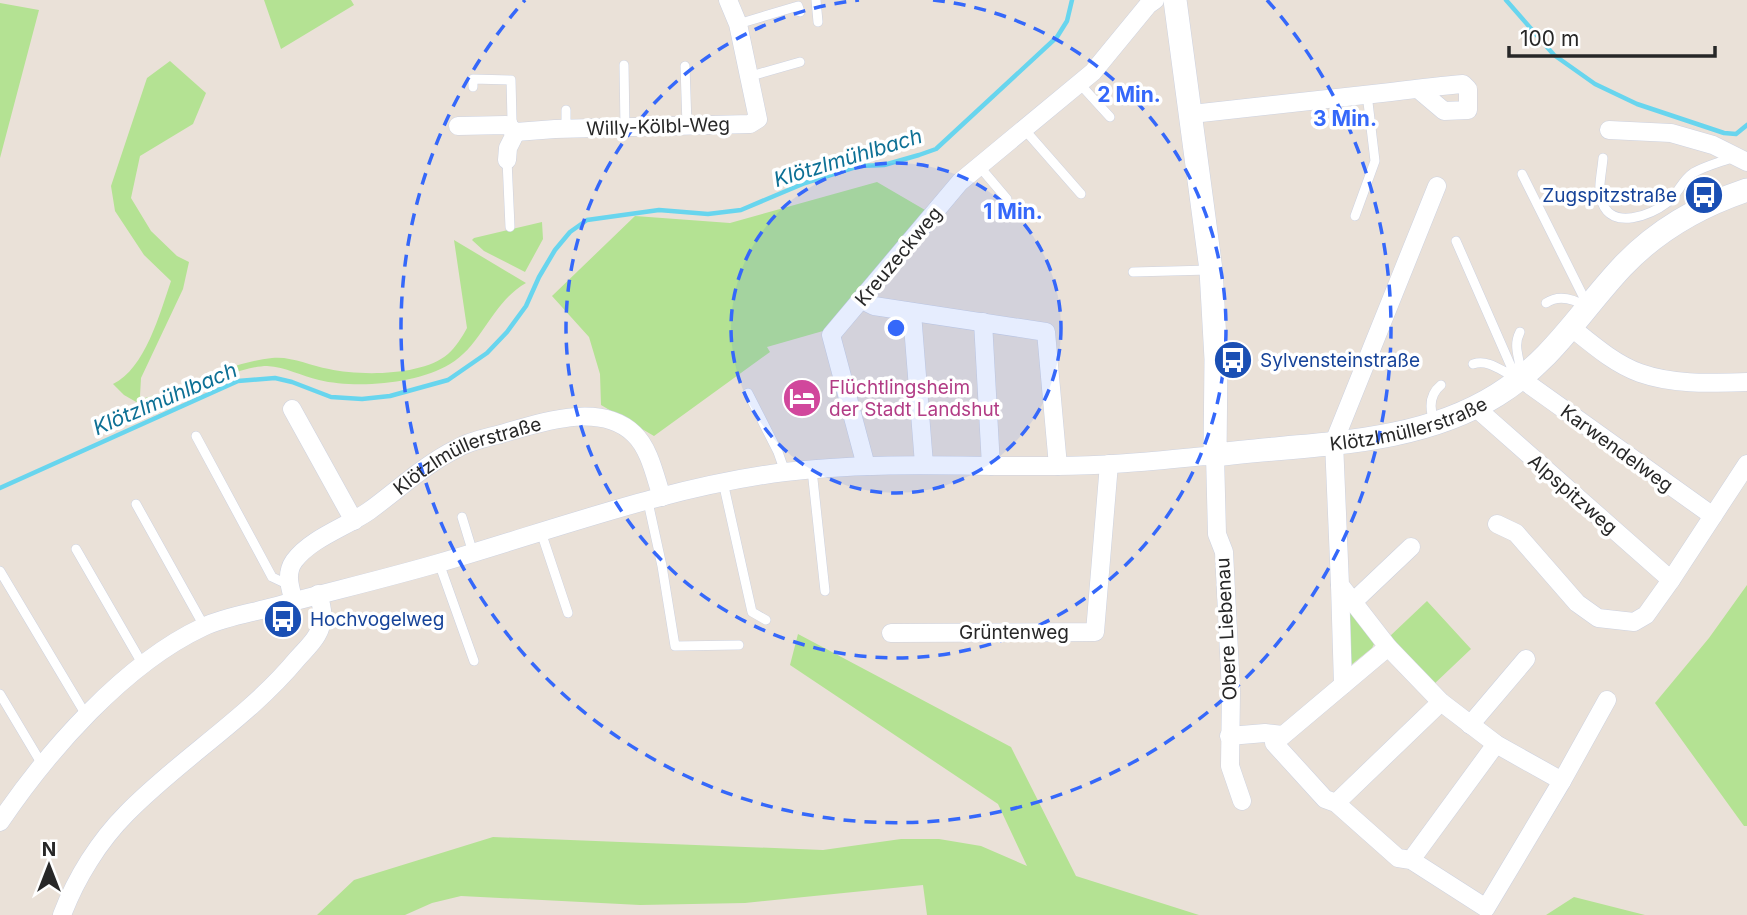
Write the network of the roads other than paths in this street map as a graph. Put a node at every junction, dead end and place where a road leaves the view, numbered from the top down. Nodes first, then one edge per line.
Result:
1 (728, 0) edge
2 (816, 0) edge
3 (1155, 0) edge
4 (1175, 0) edge
5 (800, 12) dead end
6 (818, 22) dead end
7 (738, 24) junction
8 (800, 62) dead end
9 (624, 65) dead end
10 (685, 66) dead end
11 (751, 76) junction
12 (1079, 83) junction
13 (473, 88) dead end
14 (1418, 89) dead end
15 (1367, 94) junction
16 (566, 110) dead end
17 (1192, 114) junction
18 (1110, 117) dead end
19 (687, 125) junction
20 (458, 126) dead end
21 (625, 128) junction
22 (566, 129) junction
23 (1024, 129) junction
24 (1609, 130) dead end
25 (516, 132) junction
26 (1603, 158) dead end
27 (1741, 159) edge
28 (507, 160) joint
29 (979, 166) junction
30 (1522, 174) dead end
31 (1437, 186) dead end
32 (1747, 190) edge
33 (1081, 194) dead end
34 (1007, 199) dead end
35 (1355, 216) dead end
36 (510, 228) dead end
37 (1456, 241) dead end
38 (1211, 270) junction
39 (1133, 272) dead end
40 (862, 300) junction
41 (1546, 303) dead end
42 (1589, 307) junction
43 (912, 313) junction
44 (983, 323) junction
45 (1572, 328) junction
46 (1520, 332) dead end
47 (1473, 364) dead end
48 (1520, 379) junction
49 (1747, 382) edge
50 (1441, 385) dead end
51 (748, 393) dead end
52 (1475, 407) junction
53 (292, 410) dead end
54 (1435, 422) junction
55 (196, 436) dead end
56 (1334, 442) junction
57 (1214, 455) junction
58 (924, 464) junction
59 (1109, 464) junction
60 (1747, 464) edge
61 (866, 466) junction
62 (991, 466) junction
63 (1058, 466) junction
64 (812, 470) junction
65 (785, 472) junction
66 (723, 482) junction
67 (654, 500) junction
68 (136, 505) dead end
69 (1713, 516) junction
70 (462, 517) dead end
71 (354, 521) junction
72 (1497, 524) dead end
73 (541, 532) junction
74 (1410, 547) dead end
75 (76, 549) dead end
76 (473, 553) junction
77 (439, 563) junction
78 (0, 570) edge
79 (1671, 580) junction
80 (1340, 584) junction
81 (825, 591) dead end
82 (292, 593) junction
83 (318, 594) junction
84 (1353, 603) junction
85 (568, 613) dead end
86 (766, 620) dead end
87 (204, 626) junction
88 (891, 633) dead end
89 (738, 645) dead end
90 (1388, 646) junction
91 (1526, 659) dead end
92 (474, 661) dead end
93 (143, 665) junction
94 (1343, 685) junction
95 (0, 694) edge
96 (1607, 699) dead end
97 (1441, 702) junction
98 (86, 715) junction
99 (1470, 725) junction
100 (1283, 735) junction
101 (1229, 736) junction
102 (1496, 744) junction
103 (43, 766) junction
104 (1562, 780) junction
105 (1242, 801) dead end
106 (1336, 803) junction
107 (3, 812) edge
108 (1411, 860) junction
109 (62, 915) edge

1 - 7 street, Willy-Kölbl-Weg
2 - 6 lane
3 - 12 street, Kreuzeckweg
4 - 17 street
5 - 7 lane
7 - 11 street, Willy-Kölbl-Weg
8 - 11 lane
9 - 21 lane
10 - 19 lane
11 - 19 street, Willy-Kölbl-Weg
12 - 18 lane
12 - 23 street, Kreuzeckweg
13 - 25 lane
14 - 15 street
15 - 17 street
15 - 35 lane
16 - 22 lane
17 - 38 street
19 - 21 street, Willy-Kölbl-Weg
20 - 25 street, Willy-Kölbl-Weg
21 - 22 street, Willy-Kölbl-Weg
22 - 25 street, Willy-Kölbl-Weg
23 - 29 street, Kreuzeckweg
23 - 33 lane
24 - 27 street
25 - 28 street
26 - 27 lane
28 - 36 lane
29 - 34 lane
29 - 40 street, Kreuzeckweg
30 - 42 lane
31 - 56 street
32 - 42 street, Klötzlmüllerstraße
37 - 48 lane
38 - 39 lane
38 - 57 street
40 - 43 street
40 - 61 street, Kreuzeckweg
41 - 42 lane
42 - 45 street, Klötzlmüllerstraße
43 - 44 street
43 - 58 street
44 - 62 street
44 - 63 street
45 - 48 street, Klötzlmüllerstraße
45 - 49 street
46 - 48 lane
47 - 48 lane
48 - 52 street, Klötzlmüllerstraße
48 - 69 street, Karwendelweg
50 - 54 lane
51 - 65 lane
52 - 54 street, Klötzlmüllerstraße
52 - 79 street, Alpspitzweg
53 - 71 street
54 - 56 street, Klötzlmüllerstraße
55 - 82 lane
56 - 57 street, Klötzlmüllerstraße
56 - 80 street
57 - 59 street, Klötzlmüllerstraße
57 - 101 street, Obere Liebenau
58 - 61 street, Klötzlmüllerstraße
58 - 62 street, Klötzlmüllerstraße
59 - 63 street, Klötzlmüllerstraße
59 - 88 street, Grüntenweg
60 - 69 street
61 - 64 street, Klötzlmüllerstraße
62 - 63 street, Klötzlmüllerstraße
64 - 65 street, Klötzlmüllerstraße
64 - 81 lane
65 - 66 street, Klötzlmüllerstraße
66 - 67 street, Klötzlmüllerstraße
66 - 86 lane
67 - 71 street, Klötzlmüllerstraße
67 - 73 street, Klötzlmüllerstraße
67 - 89 lane
68 - 87 lane
69 - 79 street
70 - 76 lane
71 - 82 street, Klötzlmüllerstraße
72 - 79 street
73 - 76 street, Klötzlmüllerstraße
73 - 85 lane
74 - 84 street
75 - 93 lane
76 - 77 street, Klötzlmüllerstraße
77 - 83 street, Klötzlmüllerstraße
77 - 92 lane
78 - 98 lane
80 - 84 street
80 - 94 street
82 - 83 street, Klötzlmüllerstraße
82 - 87 street, Klötzlmüllerstraße
83 - 109 street
84 - 90 street
87 - 93 street, Klötzlmüllerstraße
90 - 94 street
90 - 97 street
91 - 99 street
93 - 98 street, Klötzlmüllerstraße
94 - 100 street
95 - 103 lane
96 - 104 street
97 - 99 street
97 - 106 street
98 - 103 street, Klötzlmüllerstraße
99 - 102 street
100 - 101 street
100 - 106 street
101 - 105 street, Obere Liebenau
102 - 104 street
102 - 108 street
103 - 107 street, Klötzlmüllerstraße
104 - 108 street
106 - 108 street

